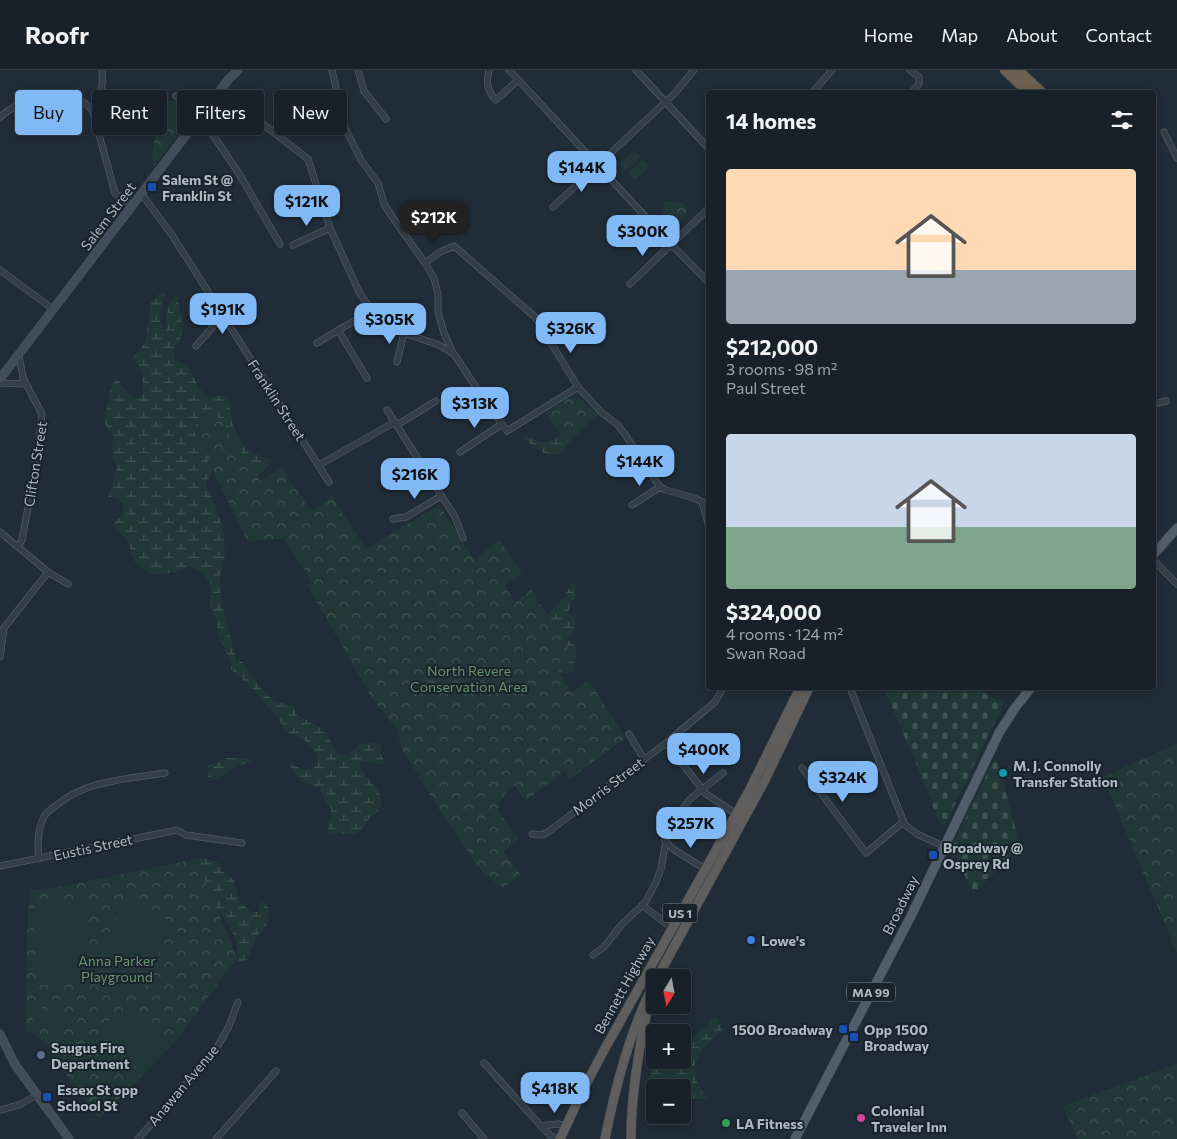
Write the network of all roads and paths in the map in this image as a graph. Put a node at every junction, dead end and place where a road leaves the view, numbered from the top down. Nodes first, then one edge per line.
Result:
1 (102, 70) edge
2 (238, 70) edge
3 (332, 70) edge
4 (358, 70) edge
5 (489, 70) edge
6 (508, 70) edge
7 (636, 70) edge
8 (694, 70) edge
9 (832, 70) edge
10 (910, 70) edge
11 (1005, 70) edge
12 (1018, 70) edge
13 (518, 80) junction
14 (221, 88) joint
15 (102, 90) edge
16 (815, 90) edge
17 (914, 90) edge
18 (1026, 90) edge
19 (1038, 90) edge
20 (665, 102) junction
21 (92, 109) edge
22 (0, 117) edge
23 (386, 119) dead end
24 (1164, 132) dead end
25 (100, 135) edge
26 (185, 135) edge
27 (213, 135) edge
28 (706, 146) edge
29 (1177, 158) edge
30 (597, 164) junction
31 (141, 193) junction
32 (132, 206) junction
33 (553, 207) dead end
34 (706, 211) edge
35 (330, 228) junction
36 (280, 244) dead end
37 (671, 244) junction
38 (293, 245) dead end
39 (425, 263) junction
40 (0, 270) edge
41 (706, 280) edge
42 (630, 284) dead end
43 (53, 309) junction
44 (372, 310) junction
45 (224, 318) junction
46 (338, 330) junction
47 (404, 332) junction
48 (317, 343) dead end
49 (196, 346) dead end
50 (454, 354) junction
51 (19, 355) junction
52 (397, 362) dead end
53 (367, 378) dead end
54 (0, 379) edge
55 (0, 383) edge
56 (26, 384) junction
57 (578, 386) junction
58 (436, 400) dead end
59 (1166, 401) dead end
60 (1156, 404) edge
61 (387, 410) dead end
62 (396, 423) junction
63 (502, 424) junction
64 (668, 450) dead end
65 (460, 452) dead end
66 (641, 459) junction
67 (319, 465) junction
68 (329, 482) dead end
69 (660, 487) junction
70 (441, 496) junction
71 (702, 502) junction
72 (706, 504) edge
73 (632, 505) dead end
74 (706, 516) edge
75 (393, 519) dead end
76 (1177, 528) edge
77 (0, 532) edge
78 (463, 538) dead end
79 (18, 547) junction
80 (1156, 552) edge
81 (1156, 563) edge
82 (48, 572) junction
83 (68, 584) dead end
84 (1177, 584) edge
85 (2, 630) edge
86 (0, 656) edge
87 (722, 690) edge
88 (799, 690) edge
89 (808, 690) edge
90 (851, 690) edge
91 (1029, 690) edge
92 (629, 734) dead end
93 (666, 743) junction
94 (644, 760) junction
95 (802, 768) dead end
96 (164, 773) dead end
97 (723, 773) dead end
98 (702, 789) junction
99 (736, 814) junction
100 (903, 822) junction
101 (532, 834) dead end
102 (665, 840) junction
103 (242, 843) dead end
104 (943, 846) junction
105 (39, 859) junction
106 (0, 866) edge
107 (705, 869) junction
108 (642, 905) junction
109 (672, 928) junction
110 (593, 955) dead end
111 (662, 969) edge
112 (238, 1002) dead end
113 (646, 1004) edge
114 (648, 1014) edge
115 (0, 1034) edge
116 (484, 1063) dead end
117 (276, 1071) dead end
118 (36, 1095) junction
119 (0, 1110) edge
120 (462, 1113) dead end
121 (541, 1126) junction
122 (566, 1126) junction
123 (794, 1138) edge
124 (69, 1139) edge
125 (138, 1139) edge
126 (216, 1139) edge
127 (484, 1139) edge
128 (559, 1139) edge
129 (606, 1139) edge
130 (631, 1139) edge

1 - 15 street
2 - 14 main road, Salem Street
3 - 39 street
4 - 23 street
5 - 13 street
6 - 13 street
7 - 20 street
8 - 20 street
9 - 16 street
10 - 17 street
11 - 18 highway
12 - 19 highway
13 - 30 street
14 - 35 street
20 - 28 street
20 - 30 street
21 - 22 street
24 - 29 street
25 - 32 street
26 - 31 main road, Salem Street
27 - 36 street
30 - 33 street
30 - 37 street
31 - 32 main road, Salem Street
31 - 45 street, Franklin Street
32 - 43 main road, Salem Street
34 - 37 street
35 - 38 street
35 - 44 street
37 - 41 street
37 - 42 street
39 - 50 street
39 - 57 street
40 - 43 street
43 - 51 main road, Salem Street
44 - 46 street
44 - 47 street
45 - 49 street
45 - 67 street, Franklin Street
46 - 48 street
46 - 53 street
47 - 50 street
47 - 52 street
50 - 63 street
51 - 54 main road, Salem Street
51 - 56 street, Clifton Street
55 - 56 street
56 - 79 street, Clifton Street
57 - 63 street
57 - 66 street
58 - 62 street
59 - 60 street
61 - 62 street
62 - 67 street
62 - 70 street
63 - 65 street
64 - 66 street
66 - 69 street
67 - 68 street, Franklin Street
69 - 71 street
69 - 73 street
70 - 75 street
70 - 78 street
71 - 72 street
71 - 74 street
76 - 80 main road
77 - 79 street
79 - 82 street
81 - 84 street
82 - 83 street
82 - 85 street
85 - 86 street
87 - 93 street, Morris Street
88 - 99 highway, Bennett Highway / US 1
89 - 111 highway, Bennett Highway / US 1
90 - 100 street
91 - 104 main road, Broadway / MA 99
92 - 94 street
93 - 94 street, Morris Street
93 - 98 street
94 - 101 street, Morris Street
95 - 100 street
96 - 105 street
97 - 98 street
98 - 99 street
98 - 102 street
99 - 107 highway, Bennett Highway / US 1
100 - 104 street
102 - 107 street
102 - 108 street
103 - 105 street, Eustis Street
104 - 123 main road, Broadway / MA 99
105 - 106 street, Eustis Street
107 - 109 highway, Bennett Highway / US 1
108 - 109 street
108 - 110 street
109 - 122 highway, Bennett Highway / US 1
112 - 125 street, Anawan Avenue
113 - 129 highway, Bennett Highway / US 1
114 - 130 highway
115 - 118 main road
116 - 121 street
117 - 126 street
118 - 119 street
118 - 124 main road
120 - 127 street
121 - 122 street
121 - 128 street
122 - 128 highway, Bennett Highway / US 1

